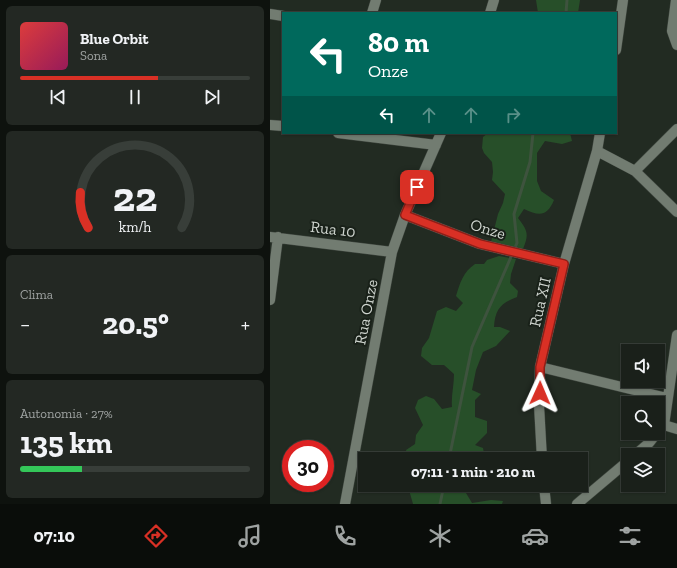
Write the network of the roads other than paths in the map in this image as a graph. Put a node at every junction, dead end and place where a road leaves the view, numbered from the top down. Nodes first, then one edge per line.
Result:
1 (376, 0) edge
2 (494, 0) edge
3 (623, 0) edge
4 (676, 0) edge
5 (372, 12) edge
6 (490, 12) edge
7 (270, 14) edge
8 (282, 16) edge
9 (617, 43) edge
10 (677, 45) edge
11 (270, 125) edge
12 (282, 126) edge
13 (677, 130) edge
14 (346, 134) edge
15 (441, 134) edge
16 (600, 134) edge
17 (436, 145) junction
18 (597, 151) junction
19 (635, 171) junction
20 (677, 212) edge
21 (405, 215) junction
22 (274, 237) edge
23 (392, 252) junction
24 (564, 264) junction
25 (270, 300) edge
26 (677, 335) edge
27 (540, 367) junction
28 (667, 398) junction
29 (665, 407) edge
30 (677, 429) edge
31 (665, 430) edge
32 (650, 440) edge
33 (642, 448) edge
34 (542, 452) edge
35 (621, 467) edge
36 (545, 492) edge
37 (345, 504) edge
38 (546, 504) edge
39 (577, 504) edge

1 - 5 street
2 - 6 street
3 - 9 street
4 - 10 street
7 - 8 street
11 - 12 street
13 - 19 street
14 - 17 street
15 - 17 street, Rua Onze
16 - 18 street, Rua XII
17 - 21 street, Rua Onze
18 - 19 street
18 - 24 street, Rua XII
19 - 20 street
21 - 23 street, Rua Onze
21 - 24 street, Onze
22 - 23 street, Rua 10
22 - 25 street
23 - 37 street, Rua Onze
24 - 27 street, Rua XII
26 - 28 street
27 - 28 street
27 - 34 street, Rua XII
28 - 29 street
30 - 31 street
32 - 33 street
35 - 39 street
36 - 38 street

